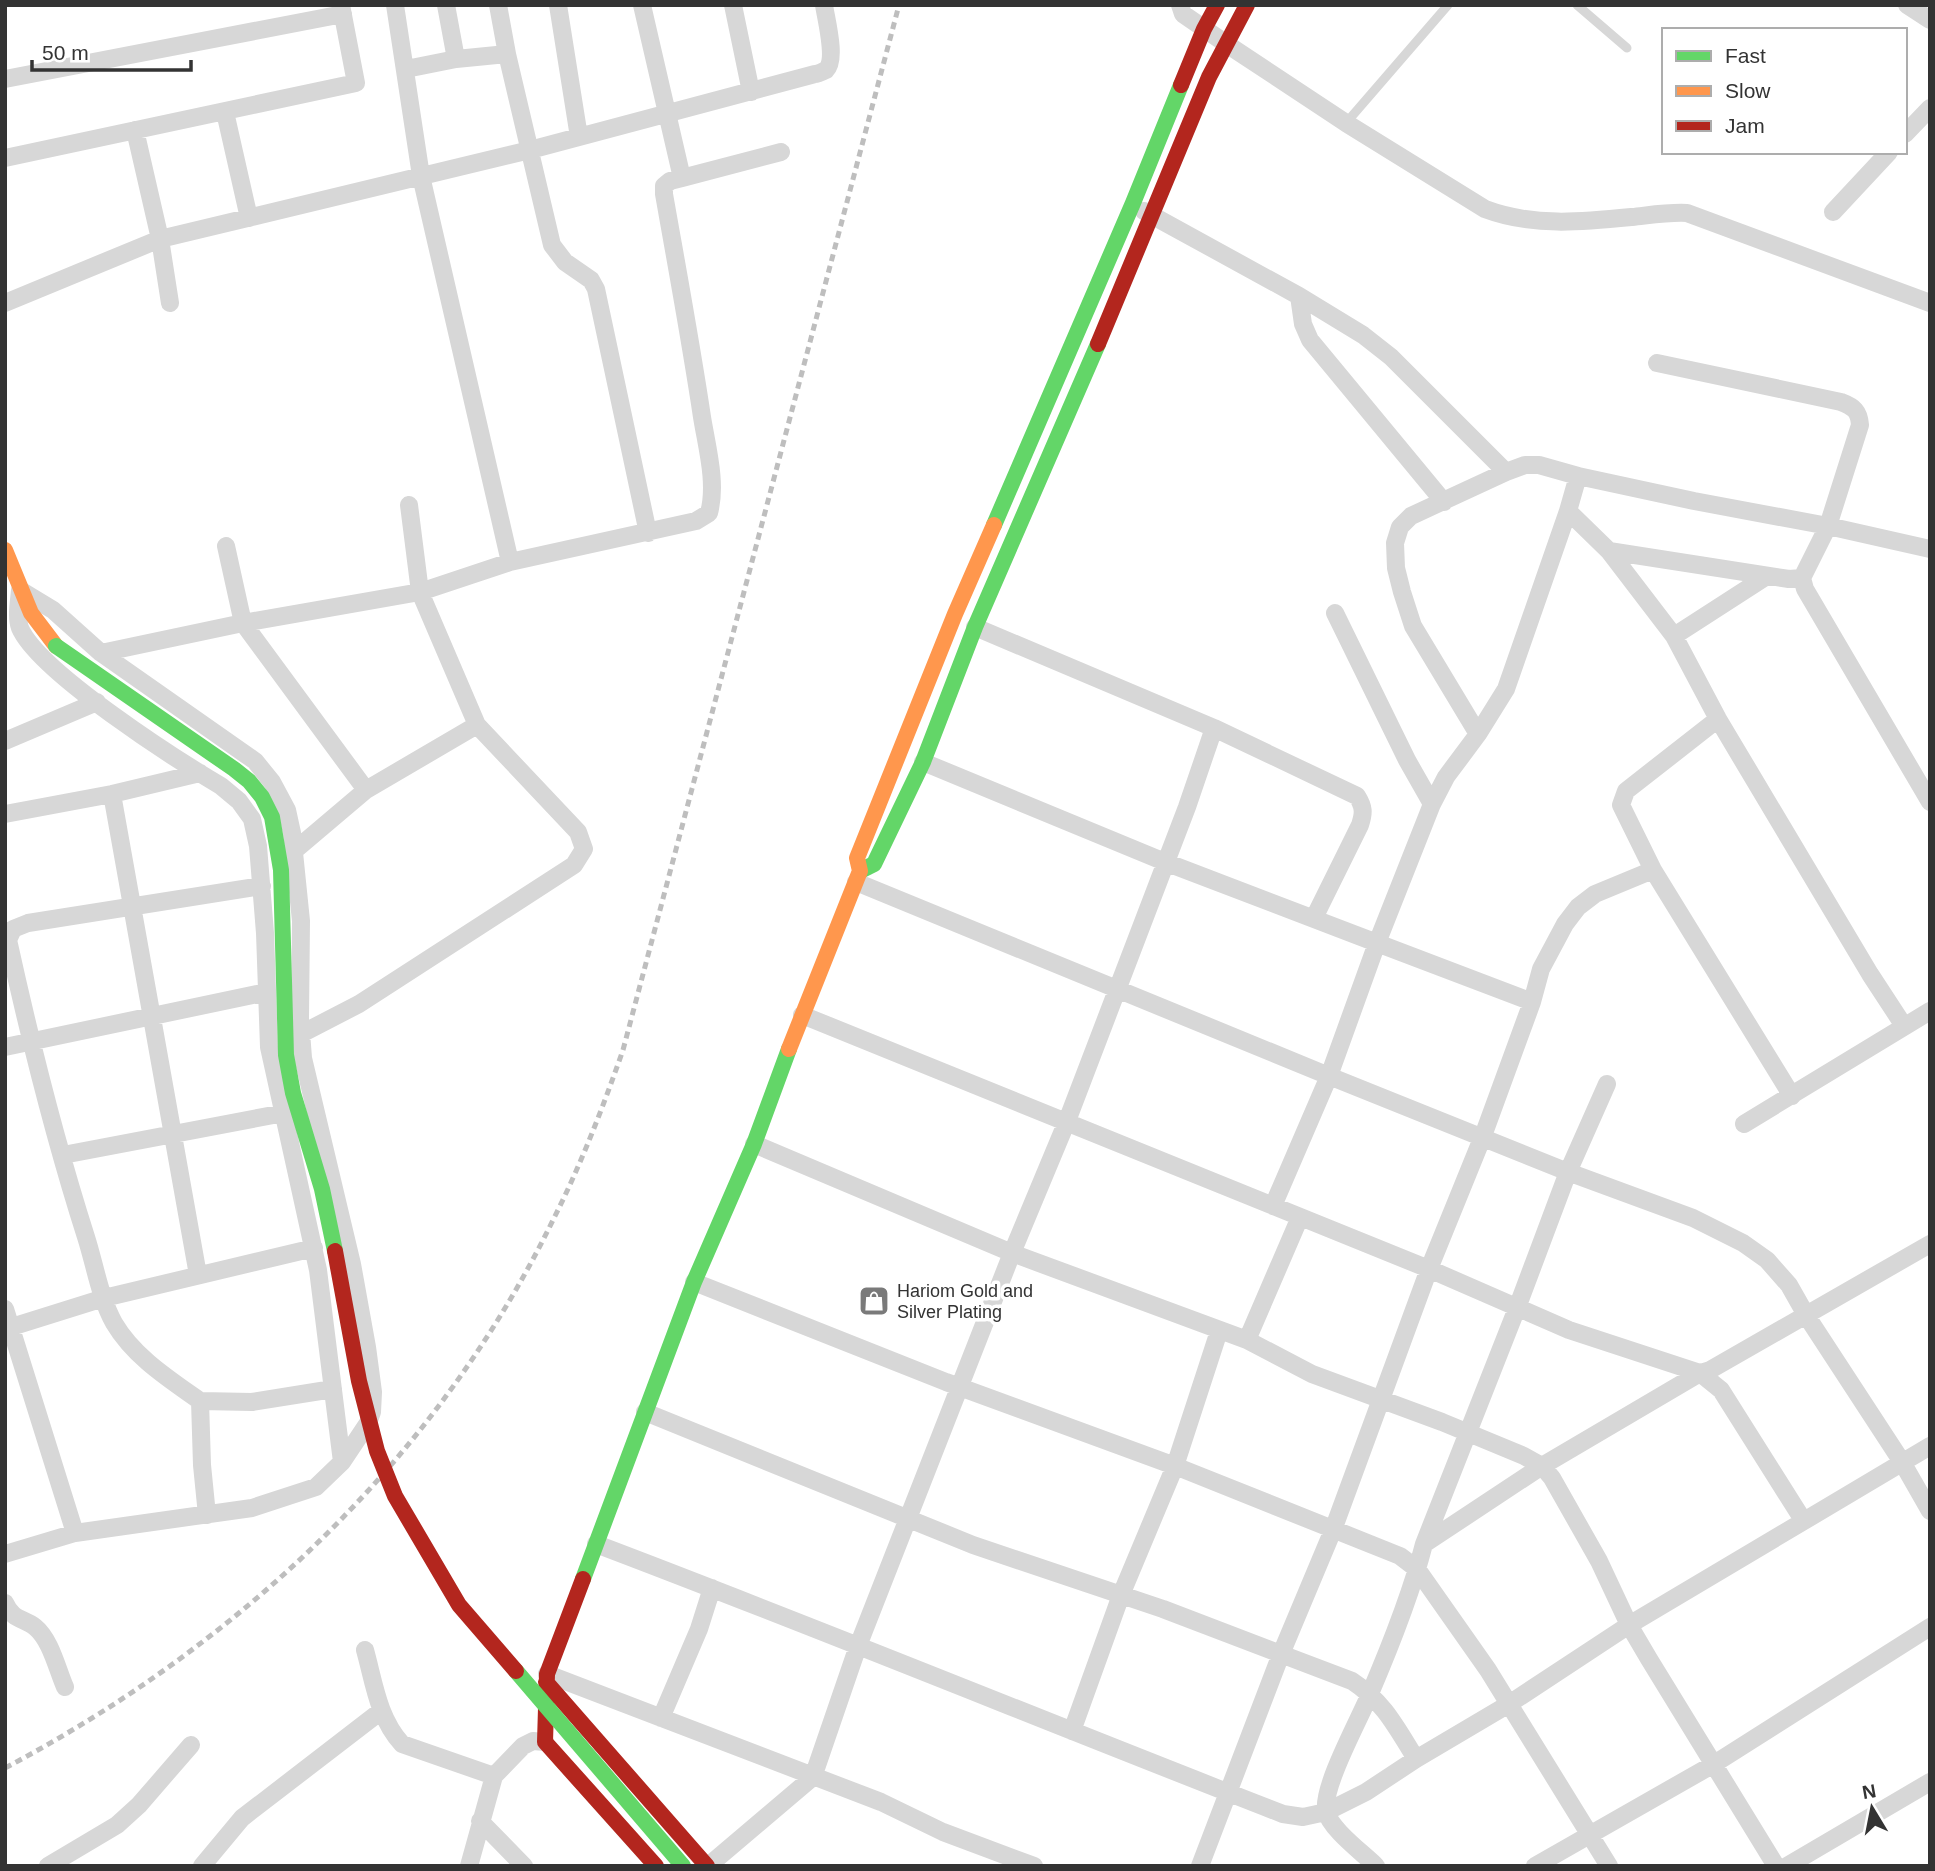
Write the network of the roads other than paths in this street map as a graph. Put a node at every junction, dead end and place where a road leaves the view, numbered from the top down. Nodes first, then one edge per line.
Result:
1 (395, 5) edge
2 (446, 5) edge
3 (498, 5) edge
4 (558, 5) edge
5 (642, 5) edge
6 (733, 5) edge
7 (824, 5) edge
8 (1180, 5) edge
9 (1217, 5) edge
10 (1247, 5) edge
11 (1448, 5) edge
12 (1577, 5) edge
13 (1907, 5) edge
14 (342, 10) edge
15 (1930, 20) edge
16 (1204, 29) junction
17 (1225, 43) junction
18 (1627, 48) dead end
19 (507, 54) junction
20 (456, 59) junction
21 (406, 69) junction
22 (5, 79) edge
23 (751, 92) junction
24 (1930, 108) edge
25 (225, 112) junction
26 (666, 113) junction
27 (1346, 123) junction
28 (135, 130) junction
29 (1907, 132) edge
30 (579, 137) junction
31 (530, 150) junction
32 (780, 152) dead end
33 (1887, 154) edge
34 (5, 158) edge
35 (421, 176) junction
36 (682, 178) junction
37 (1132, 203) junction
38 (1833, 212) dead end
39 (1152, 216) junction
40 (249, 218) junction
41 (160, 239) junction
42 (1299, 296) junction
43 (5, 303) edge
44 (170, 303) dead end
45 (1930, 303) edge
46 (1657, 363) dead end
47 (1506, 472) junction
48 (1578, 476) junction
49 (1444, 502) junction
50 (409, 505) dead end
51 (1568, 510) junction
52 (1828, 526) junction
53 (648, 533) junction
54 (226, 546) dead end
55 (1930, 549) edge
56 (5, 550) edge
57 (1609, 551) junction
58 (510, 562) junction
59 (1767, 576) junction
60 (1802, 578) junction
61 (20, 590) junction
62 (420, 592) junction
63 (12, 613) edge
64 (1335, 613) dead end
65 (243, 623) junction
66 (975, 627) junction
67 (1675, 636) junction
68 (102, 653) junction
69 (97, 702) junction
70 (1718, 719) junction
71 (477, 725) junction
72 (1214, 728) junction
73 (1478, 734) junction
74 (5, 741) edge
75 (923, 762) junction
76 (200, 773) junction
77 (366, 790) junction
78 (112, 794) junction
79 (1930, 802) edge
80 (1432, 804) junction
81 (5, 814) edge
82 (294, 851) junction
83 (1165, 863) junction
84 (1653, 870) junction
85 (858, 877) junction
86 (262, 886) junction
87 (133, 906) junction
88 (1314, 918) junction
89 (7, 939) edge
90 (1377, 943) junction
91 (1116, 989) junction
92 (267, 992) junction
93 (1532, 1002) junction
94 (1930, 1011) edge
95 (802, 1015) junction
96 (153, 1017) junction
97 (1905, 1027) junction
98 (301, 1034) junction
99 (30, 1041) junction
100 (5, 1046) edge
101 (1329, 1076) junction
102 (1607, 1084) dead end
103 (1792, 1096) junction
104 (284, 1113) junction
105 (1067, 1121) junction
106 (1744, 1124) dead end
107 (174, 1133) junction
108 (1483, 1136) junction
109 (754, 1144) junction
110 (63, 1155) junction
111 (1568, 1172) junction
112 (1273, 1206) junction
113 (1300, 1217) junction
114 (1930, 1244) edge
115 (314, 1248) junction
116 (1012, 1253) junction
117 (1429, 1269) junction
118 (198, 1275) junction
119 (694, 1282) junction
120 (104, 1298) junction
121 (1517, 1308) junction
122 (1806, 1315) junction
123 (7, 1321) edge
124 (1219, 1331) junction
125 (1247, 1339) junction
126 (1700, 1373) junction
127 (960, 1387) junction
128 (333, 1390) junction
129 (1382, 1400) junction
130 (200, 1401) junction
131 (645, 1412) junction
132 (1468, 1432) junction
133 (1930, 1446) edge
134 (342, 1462) junction
135 (1902, 1462) junction
136 (1175, 1466) junction
137 (1542, 1466) junction
138 (1930, 1511) edge
139 (207, 1515) junction
140 (908, 1519) junction
141 (1804, 1520) junction
142 (1333, 1530) junction
143 (75, 1533) junction
144 (596, 1544) junction
145 (1424, 1544) junction
146 (5, 1554) edge
147 (1417, 1569) junction
148 (712, 1588) junction
149 (1121, 1595) junction
150 (5, 1603) edge
151 (1629, 1625) junction
152 (1930, 1627) edge
153 (858, 1646) junction
154 (365, 1650) dead end
155 (1281, 1654) junction
156 (546, 1678) junction
157 (65, 1687) dead end
158 (1370, 1693) junction
159 (1508, 1704) junction
160 (382, 1711) junction
161 (661, 1718) junction
162 (1072, 1731) junction
163 (545, 1742) junction
164 (191, 1745) dead end
165 (1416, 1759) junction
166 (1714, 1765) junction
167 (494, 1776) junction
168 (813, 1777) junction
169 (1930, 1782) edge
170 (1227, 1792) junction
171 (1326, 1812) junction
172 (480, 1821) junction
173 (1591, 1834) junction
174 (473, 1862) edge
175 (48, 1866) edge
176 (202, 1866) edge
177 (524, 1866) edge
178 (656, 1866) edge
179 (683, 1866) edge
180 (707, 1866) edge
181 (1034, 1866) edge
182 (1200, 1866) edge
183 (1376, 1866) edge
184 (1535, 1866) edge
185 (1609, 1866) edge
186 (1776, 1866) edge
187 (1787, 1866) edge

1 - 21 street
2 - 20 street
3 - 19 street
4 - 30 street
5 - 26 street
6 - 23 street
7 - 23 street
8 - 16 street
9 - 16 street
10 - 17 street
11 - 27 lane
12 - 18 lane
13 - 15 street
14 - 22 street
14 - 25 street
16 - 17 street
16 - 37 street
17 - 27 street
17 - 39 street
19 - 20 street
19 - 31 street
20 - 21 street
21 - 35 street
23 - 26 street
24 - 29 street
25 - 28 street
25 - 40 street
26 - 30 street
26 - 36 street
27 - 45 street
28 - 34 street
28 - 41 street
30 - 31 street
31 - 35 street
31 - 53 street
32 - 36 street
33 - 38 street
35 - 40 street
35 - 58 street
36 - 53 street
37 - 39 street
37 - 85 street
39 - 42 street
39 - 66 street
40 - 41 street
41 - 43 street
41 - 44 street
42 - 47 street
42 - 49 street
46 - 52 street
47 - 48 street
47 - 49 street
48 - 51 street
48 - 52 street
49 - 73 street
50 - 62 street
51 - 57 street
51 - 73 street
52 - 55 street
52 - 60 street
53 - 58 street
54 - 65 street
56 - 61 street
57 - 59 street
57 - 67 street
58 - 62 street
59 - 60 street
59 - 67 street
60 - 79 street
61 - 63 street
61 - 68 street
61 - 179 street, bridge
62 - 65 street
62 - 71 street
63 - 69 street
64 - 80 street
65 - 68 street
65 - 77 street
66 - 72 street
66 - 75 street
67 - 70 street
68 - 82 street
69 - 74 street
69 - 76 street
70 - 84 street
70 - 97 street
71 - 77 street
71 - 98 street
72 - 83 street
72 - 88 street
73 - 80 street
75 - 83 street
75 - 85 street
76 - 78 street
76 - 86 street
77 - 82 street
78 - 81 street
78 - 87 street
80 - 90 street
82 - 98 street
83 - 88 street
83 - 91 street
84 - 93 street
84 - 103 street
85 - 91 street
85 - 95 street
86 - 87 street
86 - 92 street
87 - 89 street
87 - 96 street
88 - 90 street
89 - 99 street
90 - 93 street
90 - 101 street
91 - 101 street
91 - 105 street
92 - 96 street
92 - 104 street
93 - 108 street
94 - 97 street
95 - 105 street
95 - 109 street
96 - 99 street
96 - 107 street
97 - 103 street
98 - 134 street
99 - 100 street
99 - 110 street
101 - 108 street
101 - 112 street
102 - 111 street
103 - 106 street
104 - 107 street
104 - 115 street
105 - 112 street
105 - 116 street
107 - 110 street
107 - 118 street
108 - 111 street
108 - 117 street
109 - 116 street
109 - 119 street
110 - 120 street
111 - 121 street
111 - 122 street
112 - 113 street
113 - 117 street
113 - 125 street
114 - 122 street
115 - 118 street
115 - 128 street
116 - 124 street
116 - 127 street
117 - 121 street
117 - 129 street
118 - 120 street
119 - 127 street
119 - 131 street
120 - 123 street
120 - 130 street
121 - 126 street
121 - 132 street
122 - 126 street
122 - 135 street
123 - 143 street
124 - 125 street
124 - 136 street
125 - 129 street
126 - 137 street
126 - 141 street
127 - 136 street
127 - 140 street
128 - 130 street
128 - 134 street
129 - 132 street
129 - 142 street
130 - 139 street
131 - 140 street
131 - 144 street
132 - 137 street
132 - 145 street
133 - 135 street
134 - 139 street
135 - 138 street
135 - 141 street
136 - 142 street
136 - 149 street
137 - 145 street
137 - 151 street
139 - 143 street
140 - 149 street
140 - 153 street
141 - 151 street
142 - 147 street
142 - 155 street
143 - 146 street
144 - 148 street
144 - 156 street
145 - 147 street
147 - 158 street
147 - 159 street
148 - 153 street
148 - 161 street
149 - 155 street
149 - 162 street
150 - 157 street
151 - 159 street
151 - 166 street
152 - 166 street
153 - 162 street
153 - 168 street
154 - 160 street
155 - 158 street
155 - 170 street
156 - 161 street
156 - 163 street
156 - 180 street
158 - 165 street
158 - 171 street
159 - 165 street
159 - 173 street
160 - 167 street
160 - 176 street
161 - 168 street
162 - 170 street
163 - 167 street
163 - 178 street
164 - 175 street
165 - 171 street
166 - 173 street
166 - 186 street
167 - 172 street
168 - 180 street
168 - 181 street
169 - 187 street
170 - 171 street
170 - 182 street
171 - 183 street
172 - 174 street
172 - 177 street
173 - 184 street
173 - 185 street

